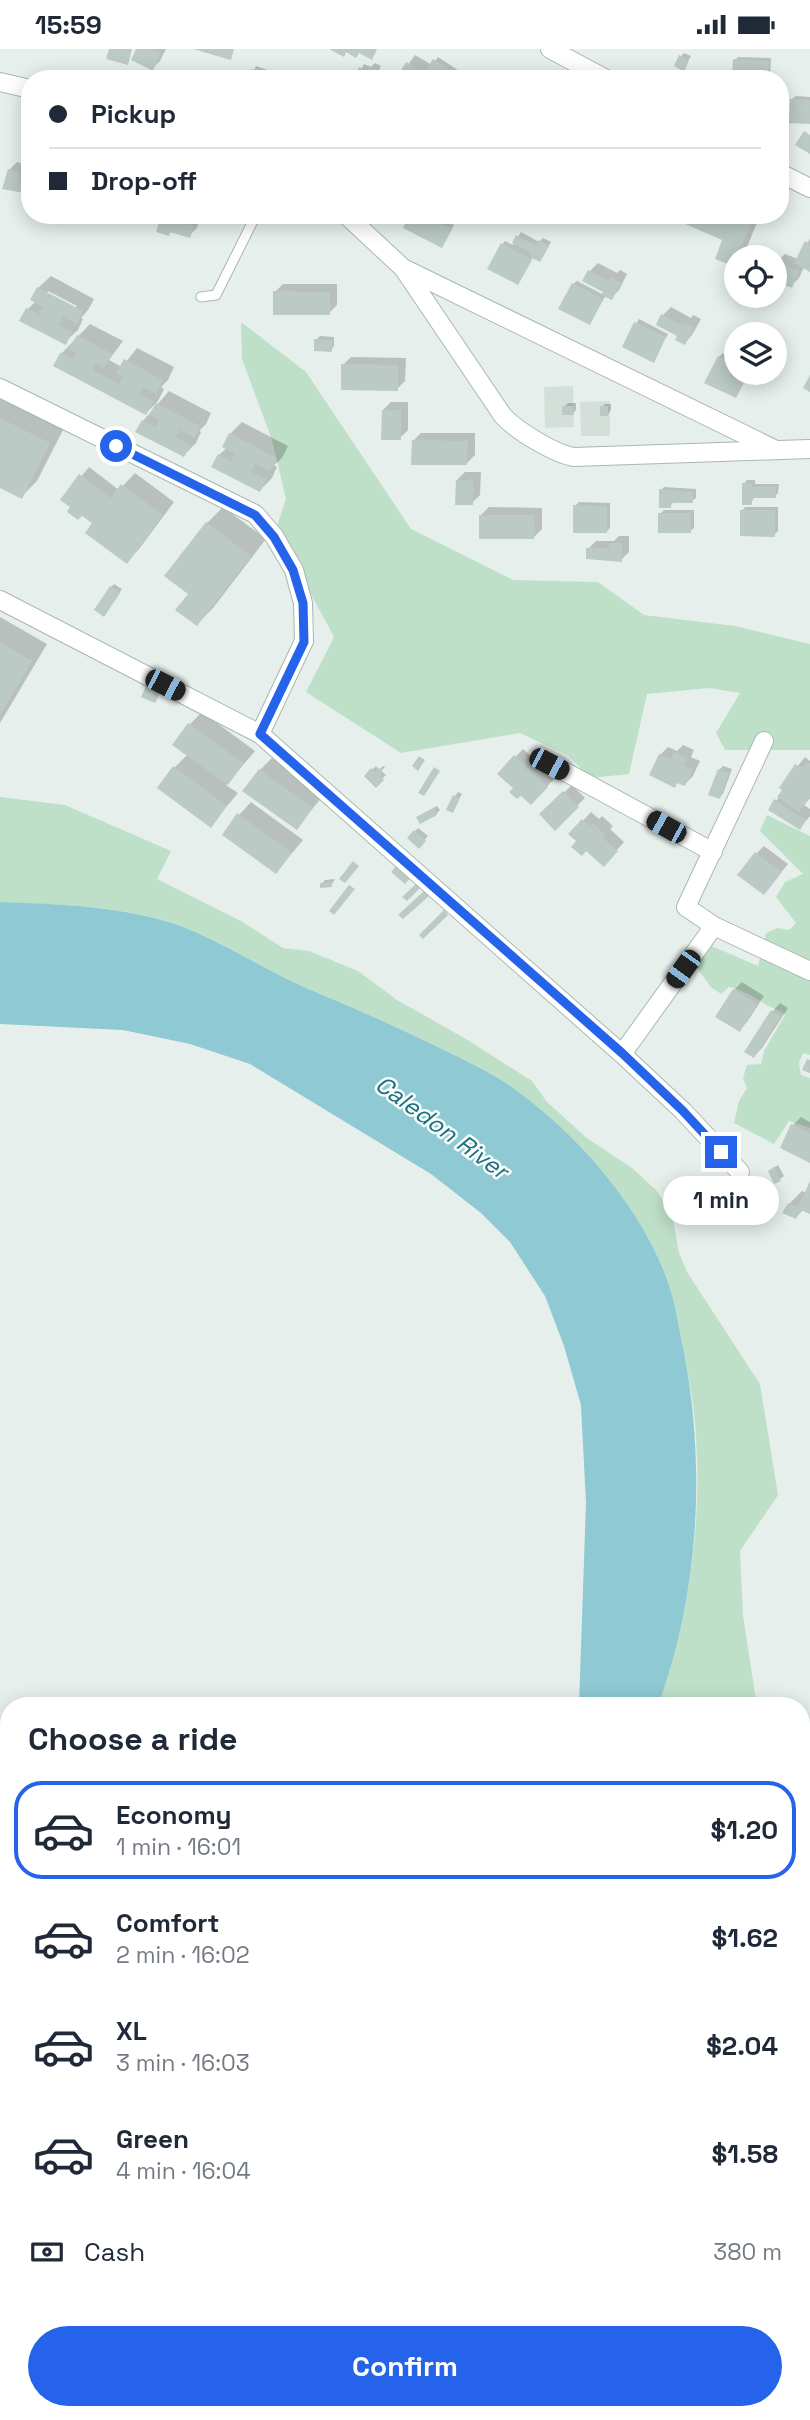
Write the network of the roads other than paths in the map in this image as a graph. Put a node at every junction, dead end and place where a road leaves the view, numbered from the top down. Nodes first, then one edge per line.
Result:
1 (550, 49) edge
2 (589, 70) edge
3 (0, 82) edge
4 (21, 87) edge
5 (789, 178) edge
6 (810, 188) edge
7 (252, 224) edge
8 (356, 224) edge
9 (402, 268) junction
10 (201, 297) dead end
11 (0, 388) edge
12 (810, 449) edge
13 (775, 450) junction
14 (0, 600) edge
15 (260, 734) junction
16 (764, 741) dead end
17 (549, 764) dead end
18 (713, 852) junction
19 (714, 926) junction
20 (810, 971) edge
21 (622, 1053) junction
22 (740, 1172) dead end

1 - 2 street
3 - 4 street
5 - 6 street
7 - 10 lane
8 - 9 street
9 - 13 street
9 - 13 street
11 - 15 street
12 - 13 street
14 - 15 street
15 - 21 street
16 - 18 street
17 - 18 street
18 - 19 street
19 - 20 street
19 - 21 street
21 - 22 street

